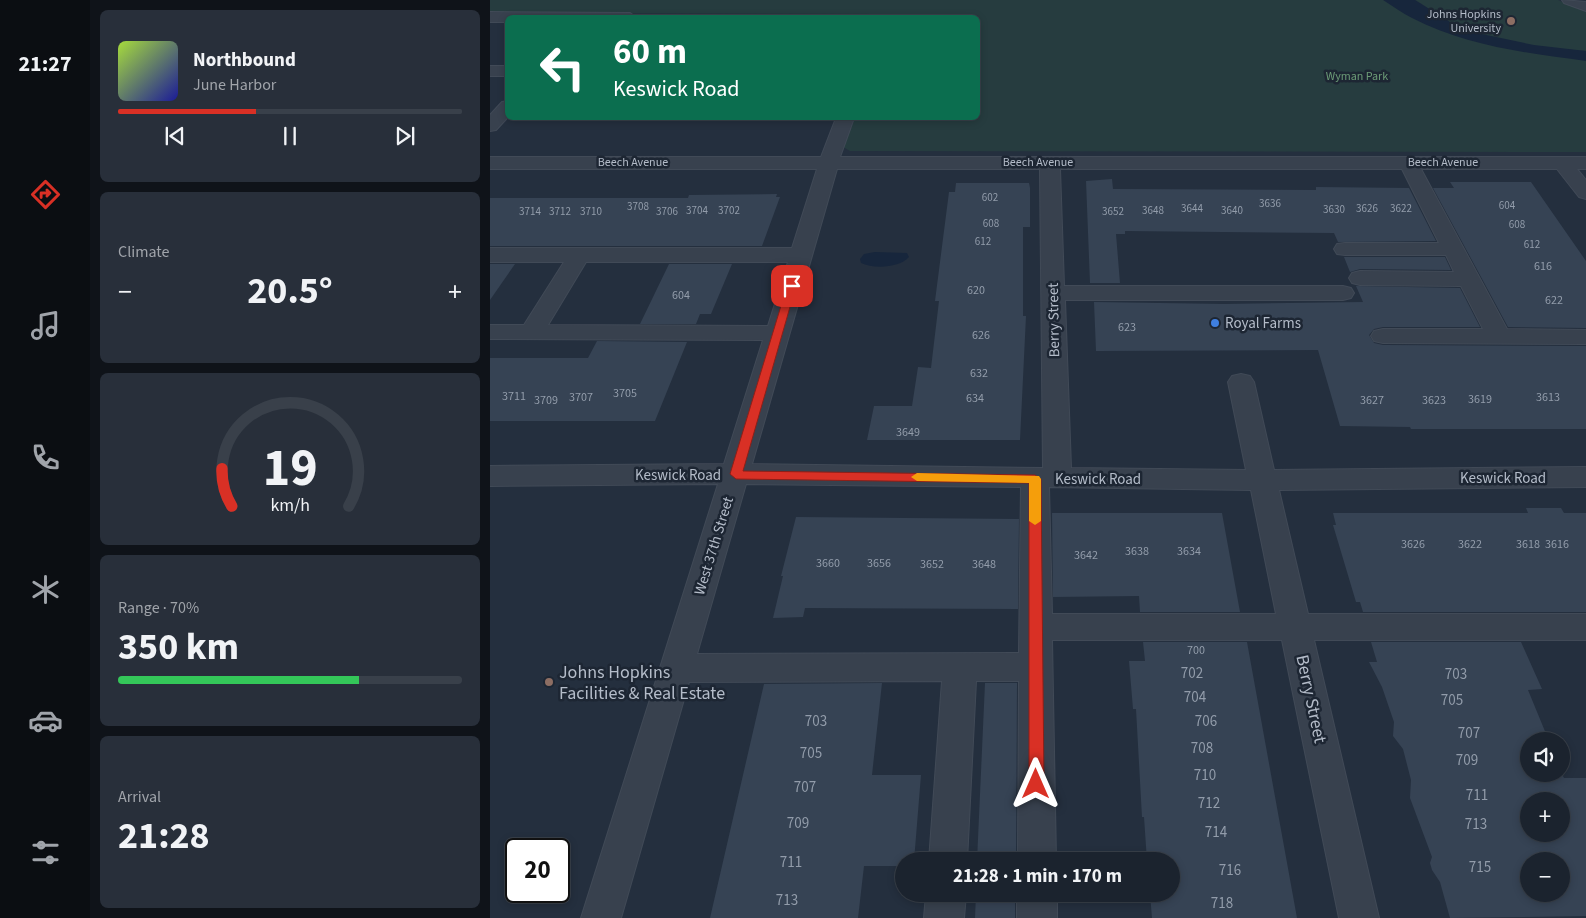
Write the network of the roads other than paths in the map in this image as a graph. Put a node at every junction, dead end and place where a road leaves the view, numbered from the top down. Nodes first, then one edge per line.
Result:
1 (1568, 0) edge
2 (1586, 8) edge
3 (490, 17) edge
4 (505, 17) edge
5 (490, 71) edge
6 (505, 71) edge
7 (505, 97) edge
8 (844, 120) edge
9 (490, 126) edge
10 (829, 162) junction
11 (1050, 162) junction
12 (1408, 162) junction
13 (490, 163) edge
14 (1563, 163) junction
15 (1586, 163) edge
16 (1586, 194) edge
17 (1345, 249) dead end
18 (1454, 249) junction
19 (490, 255) edge
20 (801, 255) junction
21 (579, 256) junction
22 (1469, 279) junction
23 (1053, 293) junction
24 (490, 332) edge
25 (532, 332) junction
26 (778, 332) junction
27 (1383, 336) dead end
28 (1500, 337) junction
29 (1586, 337) edge
30 (1241, 382) dead end
31 (736, 474) junction
32 (490, 476) edge
33 (1586, 477) edge
34 (1046, 479) junction
35 (1263, 480) junction
36 (1036, 627) junction
37 (1586, 627) edge
38 (1295, 628) junction
39 (960, 667) junction
40 (1036, 667) junction
41 (677, 668) junction
42 (949, 852) edge
43 (1037, 852) edge
44 (945, 902) edge
45 (1037, 902) edge
46 (601, 918) edge
47 (944, 918) edge
48 (1037, 918) edge
49 (1360, 918) edge

1 - 2 street
3 - 4 street
5 - 6 street
7 - 9 street
8 - 10 street, West 37th Street
10 - 11 street, Beech Avenue
10 - 13 street, Beech Avenue
10 - 20 street, West 37th Street
11 - 12 street, Beech Avenue
11 - 23 street, Berry Street
12 - 14 street, Beech Avenue
12 - 18 street
14 - 15 street, Beech Avenue
14 - 16 street
17 - 18 street
18 - 22 street
19 - 21 street
20 - 21 street
20 - 26 street, West 37th Street
21 - 25 street
22 - 23 street
22 - 28 street
23 - 34 street, Berry Street
24 - 25 street
25 - 26 street
26 - 31 street, West 37th Street
27 - 28 street
28 - 29 street
30 - 35 street, Berry Street
31 - 32 street, Keswick Road
31 - 34 street, Keswick Road
31 - 41 street, West 37th Street
33 - 35 street, Keswick Road
34 - 35 street, Keswick Road
34 - 36 street, Berry Street
35 - 38 street, Berry Street
36 - 38 street
36 - 40 street, Berry Street
37 - 38 street
38 - 49 street, Berry Street
39 - 40 street
39 - 41 street
39 - 42 street
40 - 43 street, Berry Street
41 - 46 street, West 37th Street
44 - 47 street
45 - 48 street

